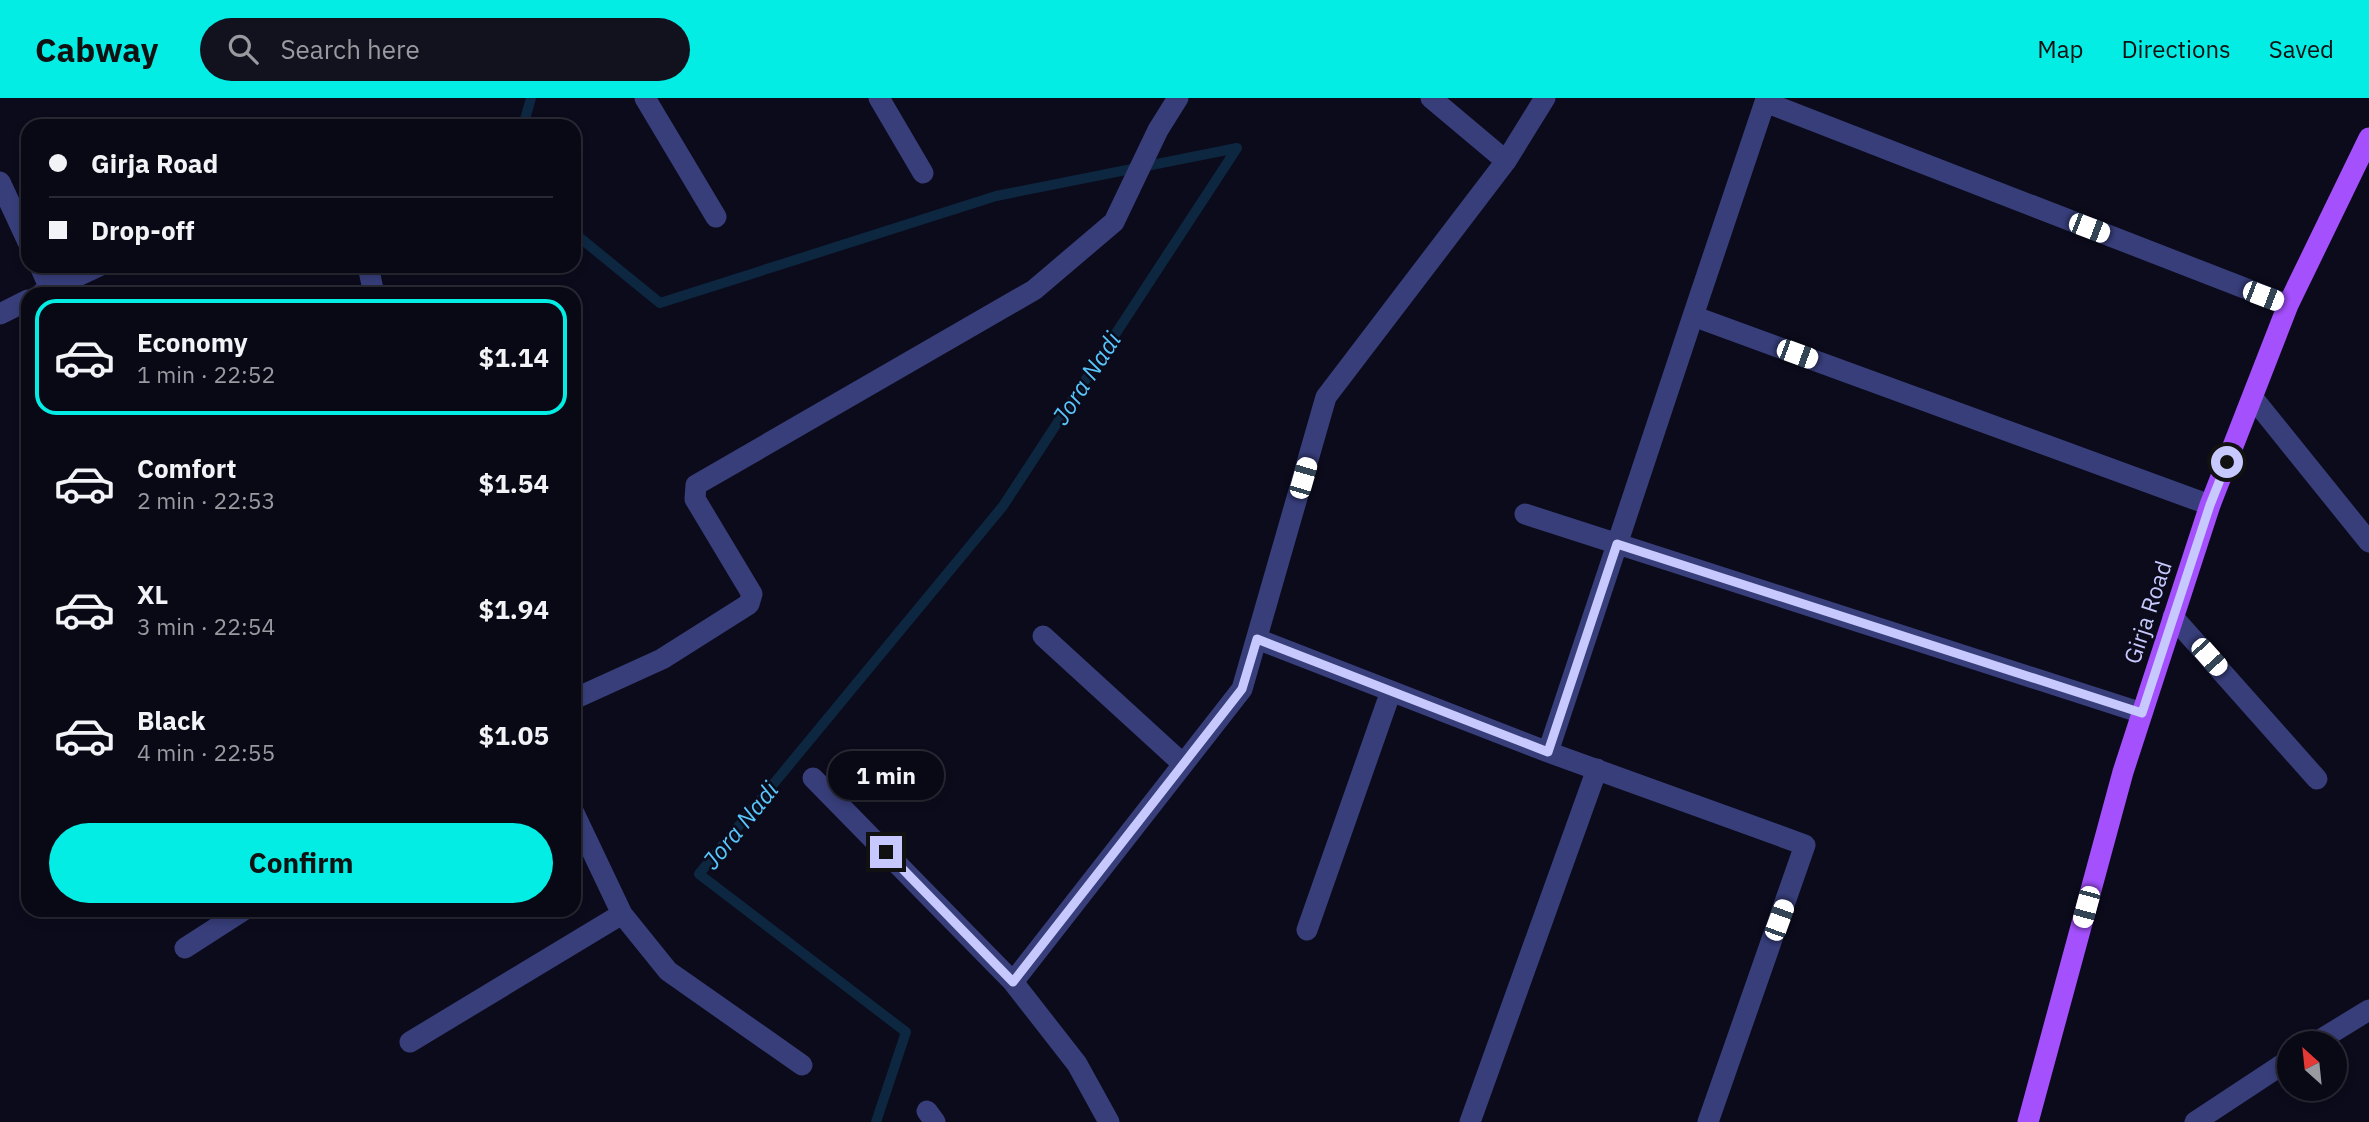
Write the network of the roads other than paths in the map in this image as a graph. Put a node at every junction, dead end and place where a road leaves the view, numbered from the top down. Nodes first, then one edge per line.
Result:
1 (646, 98) edge
2 (879, 98) edge
3 (1178, 98) edge
4 (1431, 98) edge
5 (1545, 98) edge
6 (1766, 100) edge
7 (2369, 138) edge
8 (1506, 161) junction
9 (923, 173) dead end
10 (0, 182) edge
11 (716, 216) dead end
12 (21, 227) edge
13 (85, 273) edge
14 (56, 287) edge
15 (21, 304) edge
16 (2288, 305) junction
17 (0, 314) edge
18 (1693, 316) junction
19 (2253, 398) junction
20 (2210, 505) junction
21 (1525, 514) dead end
22 (2369, 542) edge
23 (1617, 544) junction
24 (2174, 617) junction
25 (1043, 636) dead end
26 (1257, 639) junction
27 (1391, 691) junction
28 (581, 696) edge
29 (2142, 713) junction
30 (1548, 752) junction
31 (1183, 764) junction
32 (1597, 769) junction
33 (813, 778) dead end
34 (2317, 779) dead end
35 (581, 828) edge
36 (622, 914) junction
37 (233, 917) edge
38 (1307, 930) dead end
39 (185, 948) dead end
40 (1013, 982) junction
41 (2369, 1010) edge
42 (2335, 1031) edge
43 (410, 1042) dead end
44 (802, 1065) dead end
45 (2277, 1068) edge
46 (1108, 1122) edge
47 (1470, 1122) edge
48 (1708, 1122) edge
49 (2028, 1122) edge
50 (2195, 1122) edge

1 - 11 street
2 - 9 street
3 - 28 street
4 - 8 street
5 - 8 street
6 - 16 street
6 - 18 street
7 - 16 main road, Girja Road
8 - 26 street
10 - 12 street
13 - 14 street
15 - 17 street
16 - 19 main road, Girja Road
18 - 20 street
18 - 23 street
19 - 20 main road, Girja Road
19 - 22 street
20 - 24 main road, Girja Road
21 - 23 street
23 - 29 street
23 - 30 street
24 - 29 main road, Girja Road
24 - 34 street
25 - 31 street
26 - 27 street
26 - 31 street
27 - 30 street
27 - 38 street
29 - 49 main road, Girja Road
30 - 32 street
31 - 40 street
32 - 47 street
32 - 48 street
33 - 40 street
35 - 36 street
36 - 43 street
36 - 44 street
37 - 39 street
40 - 46 street
41 - 42 street
45 - 50 street

